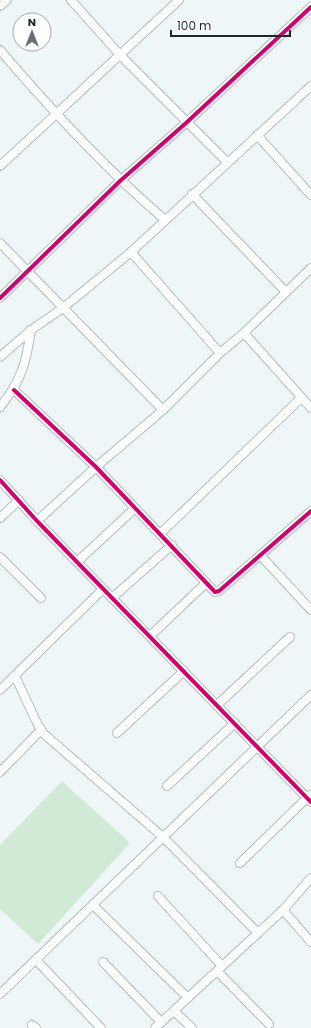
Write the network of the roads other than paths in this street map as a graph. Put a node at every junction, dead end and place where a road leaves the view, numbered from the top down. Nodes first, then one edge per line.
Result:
1 (6, 0) edge
2 (71, 0) edge
3 (179, 0) edge
4 (0, 6) edge
5 (311, 6) edge
6 (0, 50) edge
7 (121, 56) junction
8 (311, 86) edge
9 (56, 115) junction
10 (186, 123) junction
11 (257, 135) junction
12 (227, 162) junction
13 (0, 166) edge
14 (120, 182) junction
15 (192, 194) junction
16 (311, 195) edge
17 (165, 220) junction
18 (0, 243) edge
19 (131, 252) junction
20 (28, 272) junction
21 (310, 272) edge
22 (286, 291) junction
23 (0, 298) edge
24 (63, 308) junction
25 (31, 330) junction
26 (244, 333) junction
27 (220, 353) junction
28 (0, 357) edge
29 (14, 390) junction
30 (301, 398) junction
31 (0, 407) edge
32 (311, 408) edge
33 (162, 410) junction
34 (96, 467) junction
35 (0, 480) edge
36 (19, 500) junction
37 (135, 508) junction
38 (311, 511) edge
39 (0, 518) edge
40 (37, 521) junction
41 (161, 533) junction
42 (172, 545) junction
43 (260, 556) junction
44 (0, 557) edge
45 (77, 562) junction
46 (206, 583) junction
47 (104, 589) junction
48 (41, 598) dead end
49 (112, 598) junction
50 (311, 610) edge
51 (150, 636) junction
52 (290, 637) dead end
53 (184, 671) junction
54 (15, 676) junction
55 (0, 690) edge
56 (311, 695) edge
57 (217, 705) junction
58 (235, 723) junction
59 (40, 731) junction
60 (117, 733) dead end
61 (257, 746) junction
62 (0, 772) edge
63 (167, 786) dead end
64 (310, 798) edge
65 (163, 837) junction
66 (240, 863) dead end
67 (311, 878) edge
68 (158, 896) dead end
69 (93, 905) junction
70 (283, 910) junction
71 (258, 934) junction
72 (311, 942) edge
73 (36, 960) junction
74 (103, 962) dead end
75 (220, 969) junction
76 (0, 994) edge
77 (188, 998) junction
78 (174, 1010) junction
79 (269, 1024) dead end
80 (158, 1025) edge
81 (101, 1028) edge
82 (192, 1028) edge

1 - 4 street
2 - 7 street
3 - 7 street
5 - 10 street
6 - 9 street
7 - 9 street
7 - 10 street
8 - 11 street
9 - 13 street
9 - 14 street
10 - 12 street
10 - 14 street
11 - 12 street
11 - 16 street
12 - 15 street
14 - 17 street
14 - 20 street
15 - 17 street
15 - 22 street
17 - 19 street
18 - 20 street
19 - 24 street
19 - 27 street
20 - 23 street
20 - 24 street
21 - 22 street
22 - 26 street
24 - 25 street
24 - 33 street
25 - 28 street
25 - 29 street
26 - 27 street
26 - 30 street
27 - 33 street
29 - 31 street
29 - 34 street
30 - 32 street
30 - 41 street
33 - 34 street
34 - 37 street
34 - 40 street
35 - 36 street
36 - 39 street
36 - 40 street
37 - 41 street
37 - 45 street
38 - 43 street
40 - 45 street
41 - 42 street
42 - 46 street
42 - 49 street
43 - 46 street
43 - 50 street
44 - 48 street
45 - 47 street
46 - 51 street
47 - 49 street
47 - 54 street
49 - 51 street
51 - 53 street
52 - 57 street
53 - 57 street
53 - 60 street
54 - 55 street
54 - 59 street
56 - 61 street
57 - 58 street
58 - 61 street
58 - 63 street
59 - 62 street
59 - 65 street
61 - 64 street
61 - 65 street
64 - 66 street
65 - 69 street
65 - 71 street
67 - 70 street
68 - 75 street
69 - 73 street
69 - 77 street
70 - 71 street
70 - 72 street
71 - 75 street
73 - 76 street
73 - 81 street
74 - 80 street
75 - 77 street
75 - 79 street
77 - 78 street
78 - 80 street
78 - 82 street

